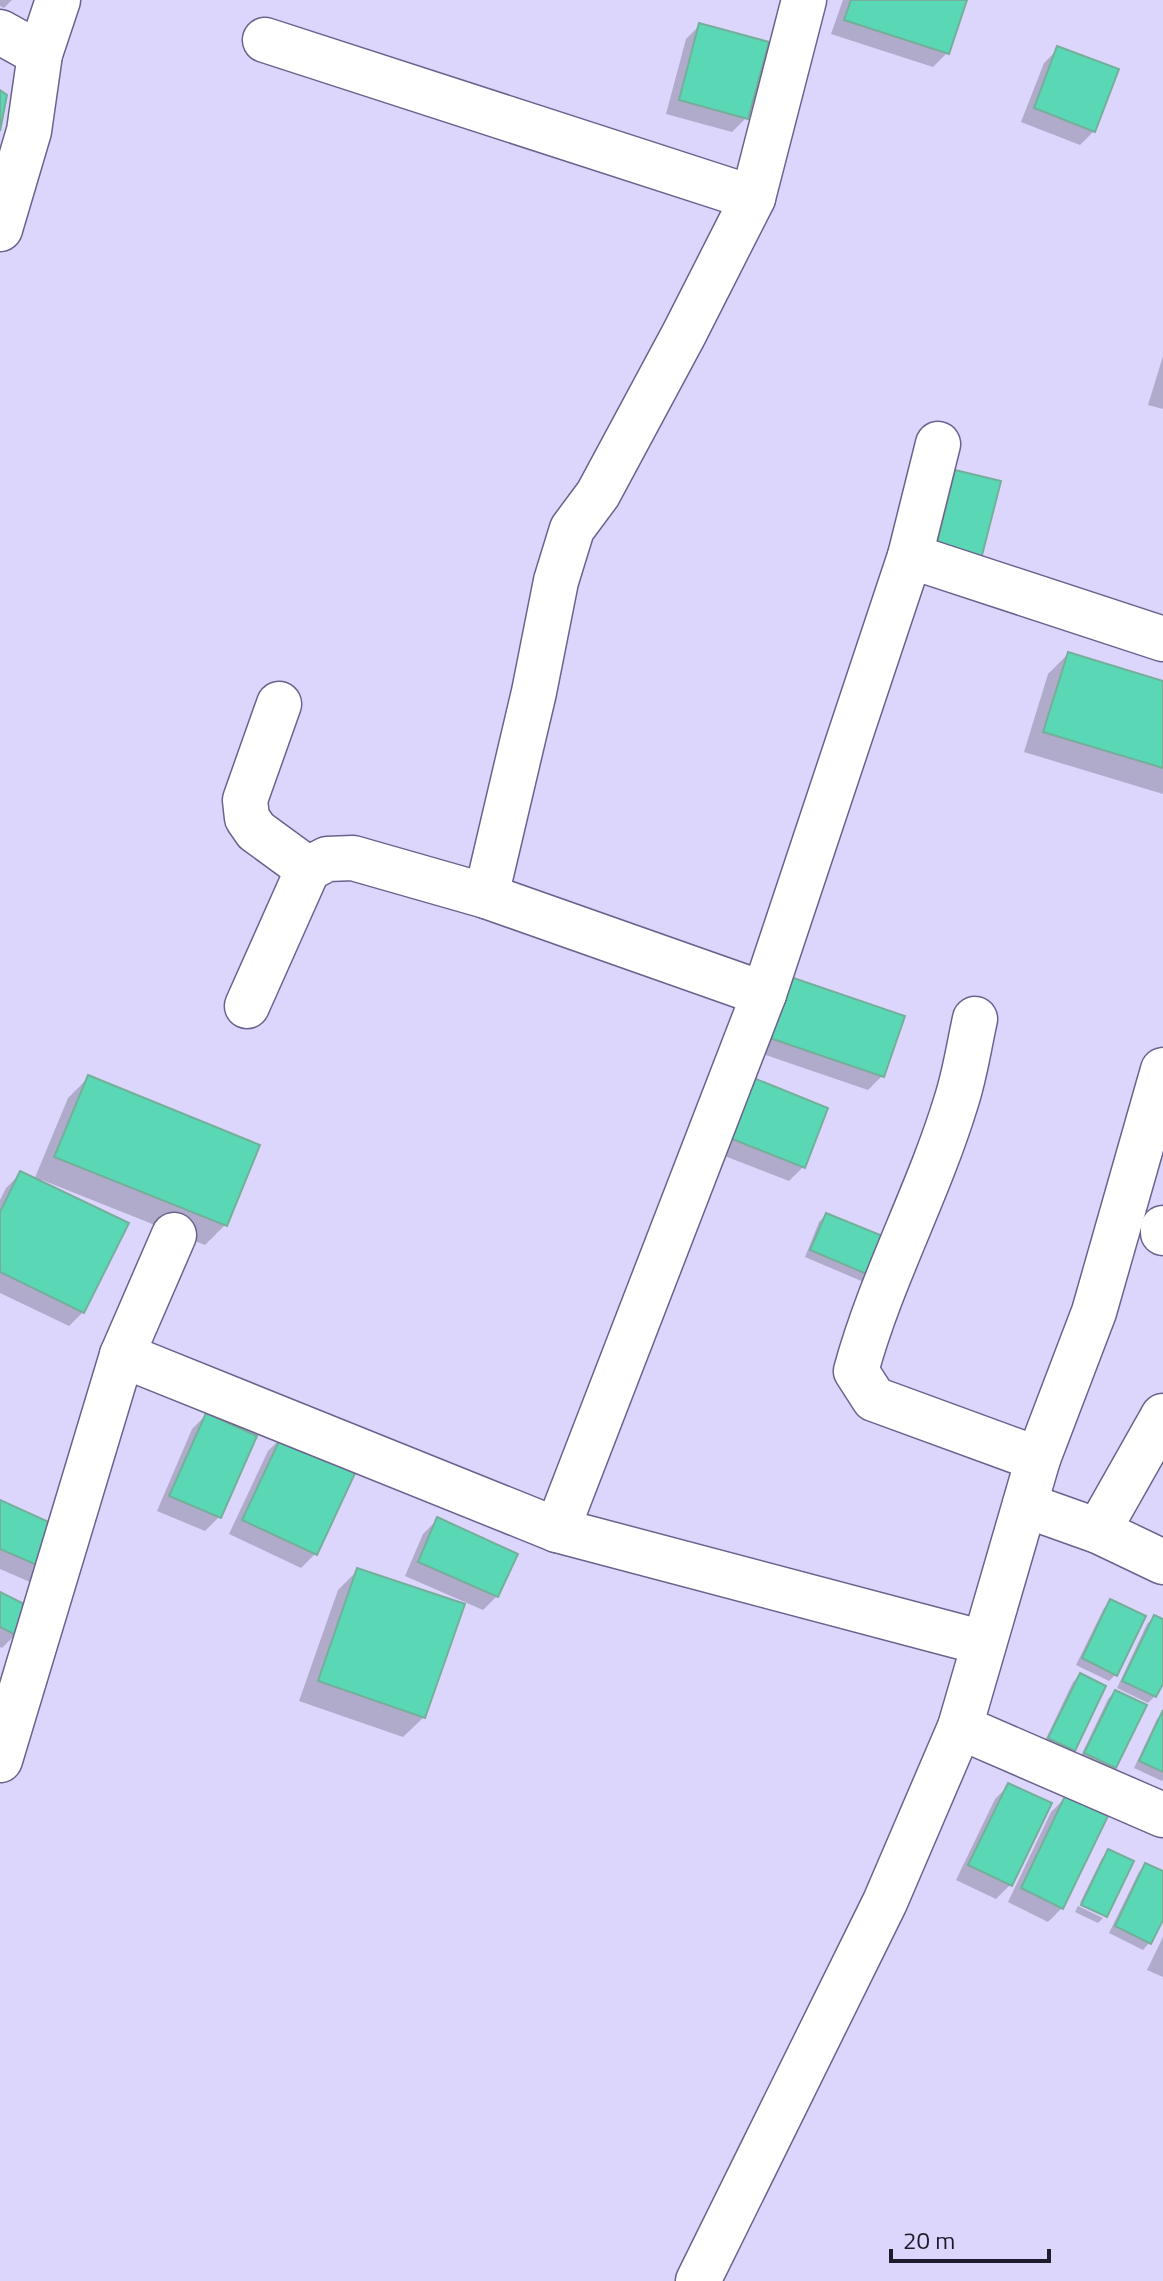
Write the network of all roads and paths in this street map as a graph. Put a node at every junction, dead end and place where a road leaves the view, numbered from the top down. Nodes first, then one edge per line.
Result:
1 (58, 0) edge
2 (804, 0) edge
3 (0, 32) edge
4 (265, 40) dead end
5 (40, 54) junction
6 (753, 198) junction
7 (0, 229) edge
8 (938, 444) dead end
9 (910, 556) junction
10 (1163, 639) edge
11 (279, 704) dead end
12 (308, 869) junction
13 (486, 896) junction
14 (764, 994) junction
15 (247, 1006) dead end
16 (975, 1019) dead end
17 (1163, 1070) edge
18 (174, 1235) dead end
19 (122, 1355) junction
20 (1163, 1416) edge
21 (1038, 1459) junction
22 (1025, 1505) junction
23 (557, 1530) junction
24 (1098, 1531) junction
25 (1163, 1562) edge
26 (984, 1643) junction
27 (960, 1727) junction
28 (0, 1760) edge
29 (1163, 1815) edge
30 (698, 2281) edge

1 - 5 street
2 - 6 street
3 - 5 street
4 - 6 street
5 - 7 street
6 - 13 street
8 - 9 street
9 - 10 street
9 - 14 street
11 - 12 street
12 - 13 street
12 - 15 street
13 - 14 street
14 - 23 street
16 - 21 street
17 - 21 street
18 - 19 street
19 - 23 street
19 - 28 street
20 - 24 street
21 - 22 street
22 - 24 street
22 - 26 street
23 - 26 street
24 - 25 street
26 - 27 street
27 - 29 street
27 - 30 street

